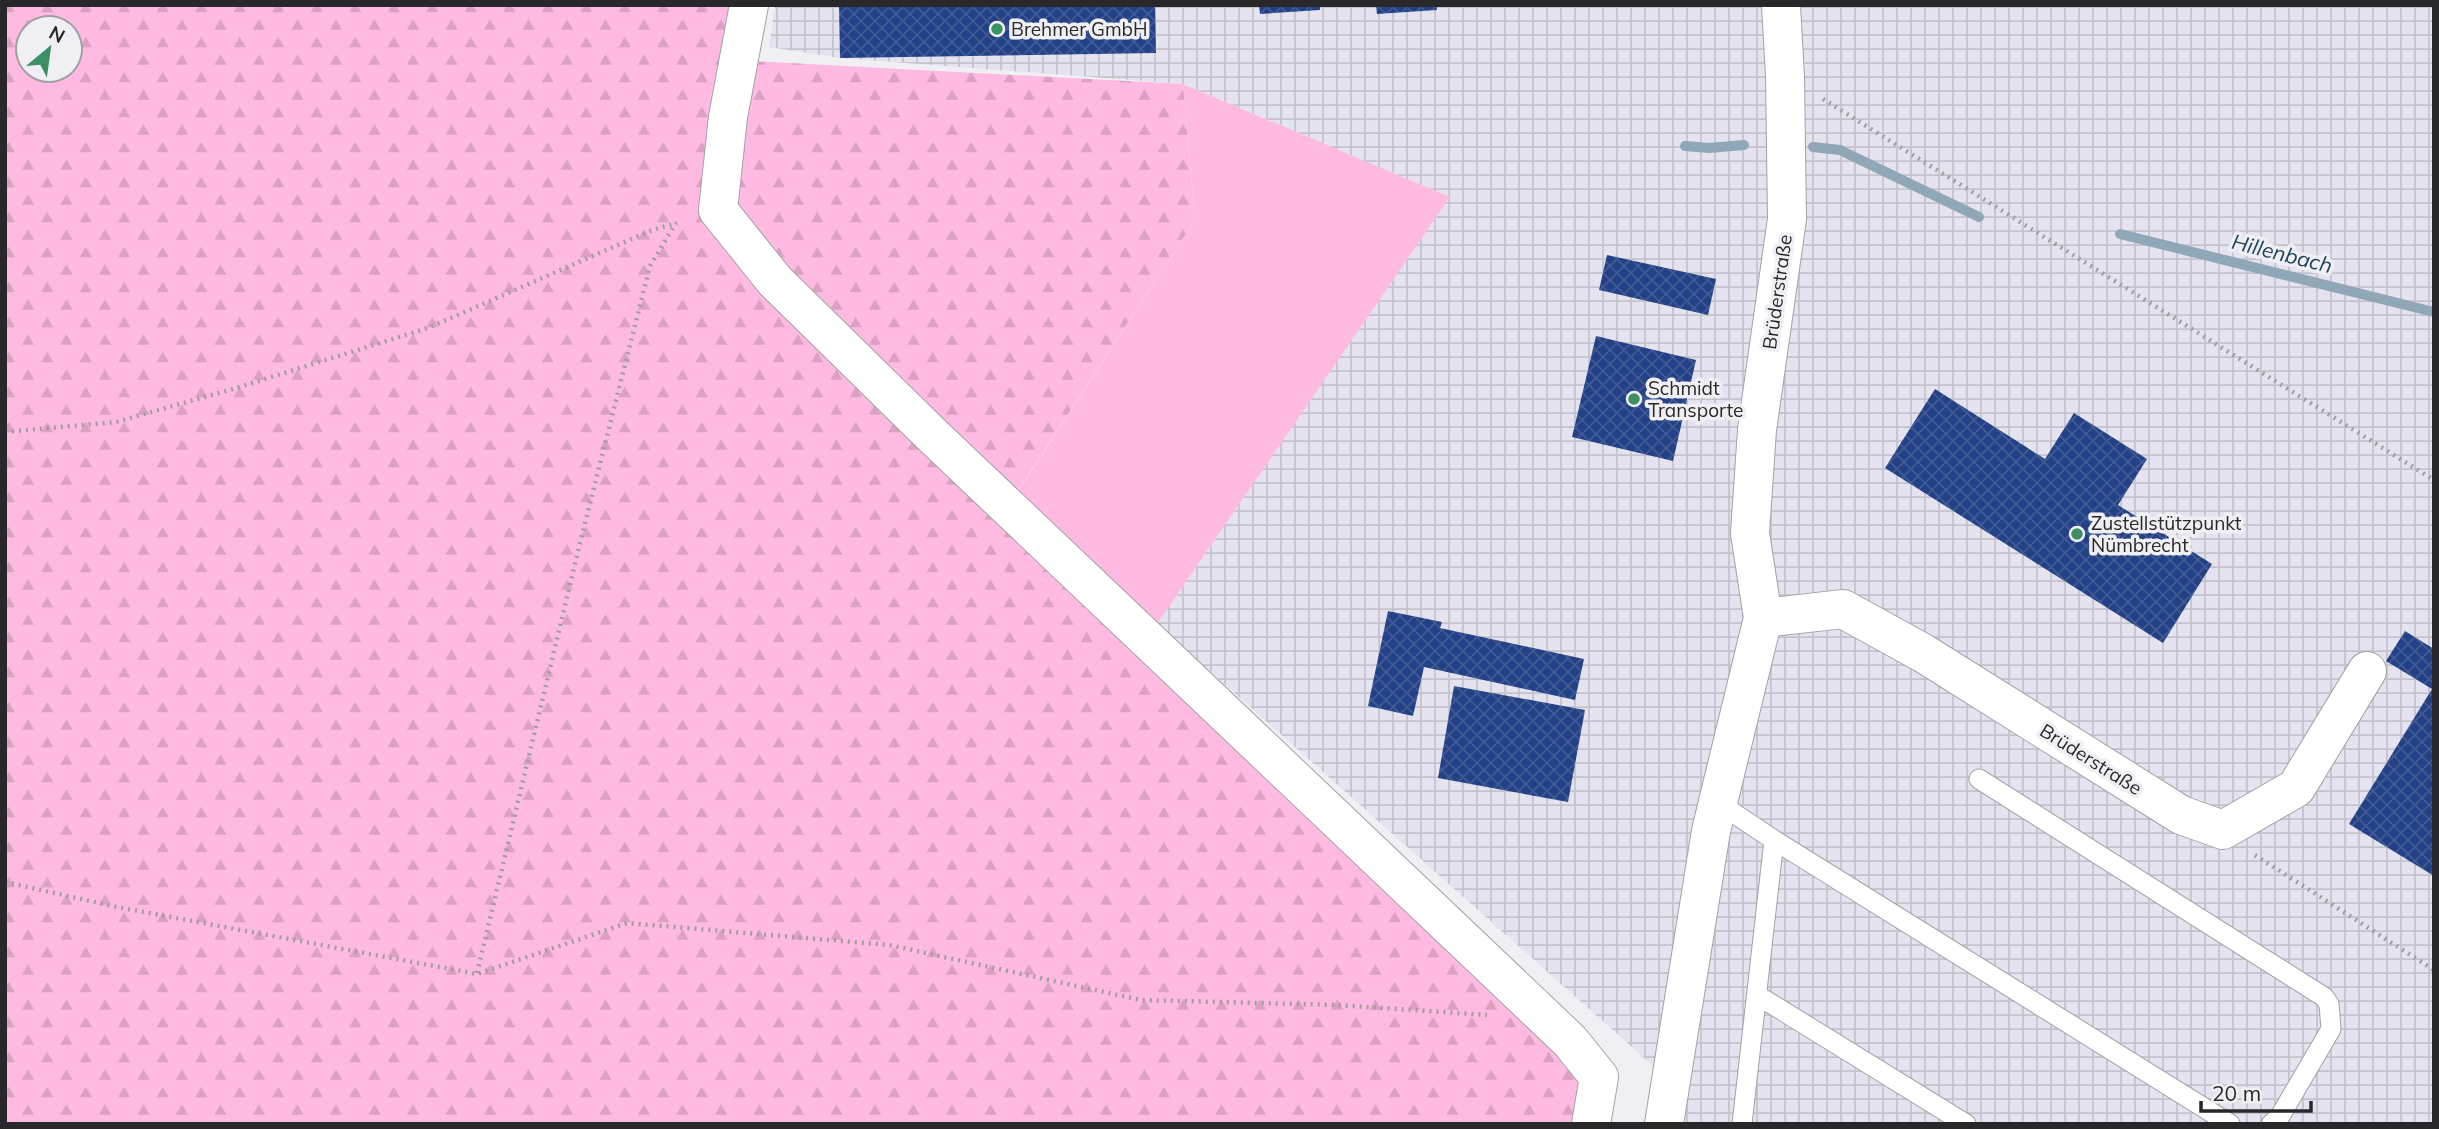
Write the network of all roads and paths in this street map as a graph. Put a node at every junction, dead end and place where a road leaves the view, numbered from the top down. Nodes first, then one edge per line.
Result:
1 (749, 5) edge
2 (1781, 5) edge
3 (1785, 76) junction
4 (718, 210) junction
5 (676, 223) junction
6 (5, 432) edge
7 (2434, 480) edge
8 (1763, 618) junction
9 (2367, 671) dead end
10 (1979, 779) dead end
11 (1717, 802) junction
12 (2208, 825) junction
13 (1774, 840) junction
14 (5, 882) edge
15 (2434, 970) edge
16 (477, 974) junction
17 (1757, 995) junction
18 (1498, 1016) dead end
19 (2224, 1122) edge
20 (1591, 1124) edge
21 (1664, 1124) edge
22 (1742, 1124) edge
23 (1966, 1124) edge
24 (2271, 1124) edge

1 - 4 street
2 - 3 street, Brüderstraße
3 - 7 path
3 - 8 street, Brüderstraße
4 - 5 path
4 - 20 street
5 - 6 path
5 - 16 path
8 - 11 street, Brüderstraße
8 - 12 street, Brüderstraße
9 - 12 street
10 - 24 lane
11 - 13 lane
11 - 21 street, Brüderstraße
12 - 15 path
13 - 17 lane
13 - 19 lane
14 - 16 path
16 - 18 path
17 - 22 lane
17 - 23 lane

